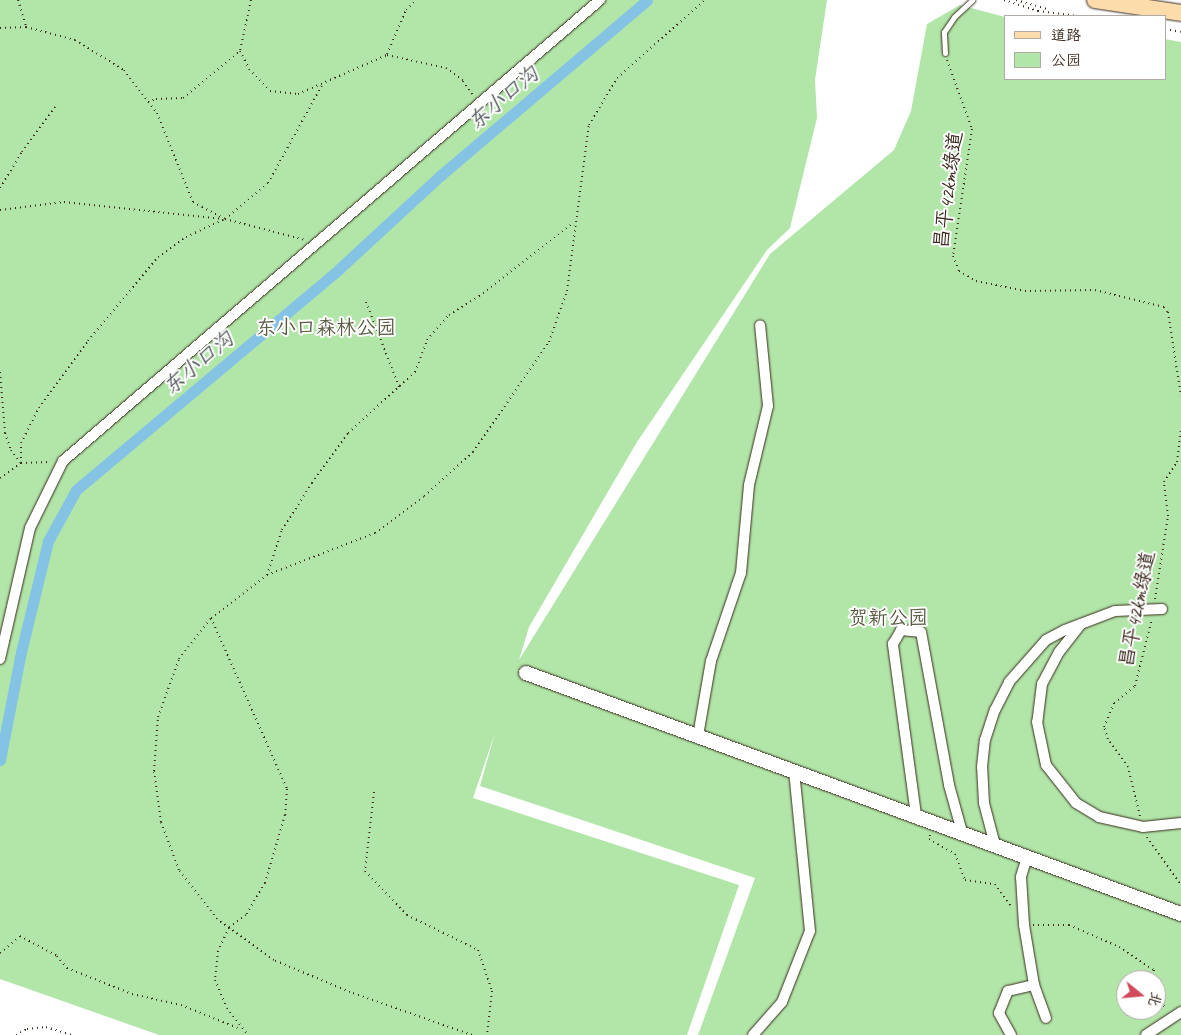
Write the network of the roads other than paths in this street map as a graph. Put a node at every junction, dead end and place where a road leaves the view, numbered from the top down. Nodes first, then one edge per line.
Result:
1 (600, 0) edge
2 (972, 0) edge
3 (1094, 0) edge
4 (1181, 13) edge
5 (945, 54) road end
6 (760, 325) dead end
7 (1158, 608) road end
8 (1085, 621) junction
9 (0, 659) edge
10 (526, 673) dead end
11 (698, 736) junction
12 (794, 770) junction
13 (916, 815) junction
14 (1181, 823) edge
15 (962, 832) junction
16 (995, 845) junction
17 (1027, 857) junction
18 (1181, 914) edge
19 (1034, 985) junction
20 (1178, 1014) edge
21 (1046, 1018) dead end
22 (753, 1035) edge
23 (1011, 1035) edge
24 (1146, 1035) edge

1 - 9 street
2 - 5 lane
3 - 4 main road
6 - 11 street
7 - 8 street
8 - 14 street
8 - 16 street
10 - 11 street
11 - 12 street
12 - 13 street
12 - 22 street
13 - 15 street
13 - 15 street
15 - 16 street
16 - 17 street
17 - 18 street
17 - 19 street
19 - 21 street
19 - 23 street
20 - 24 street

